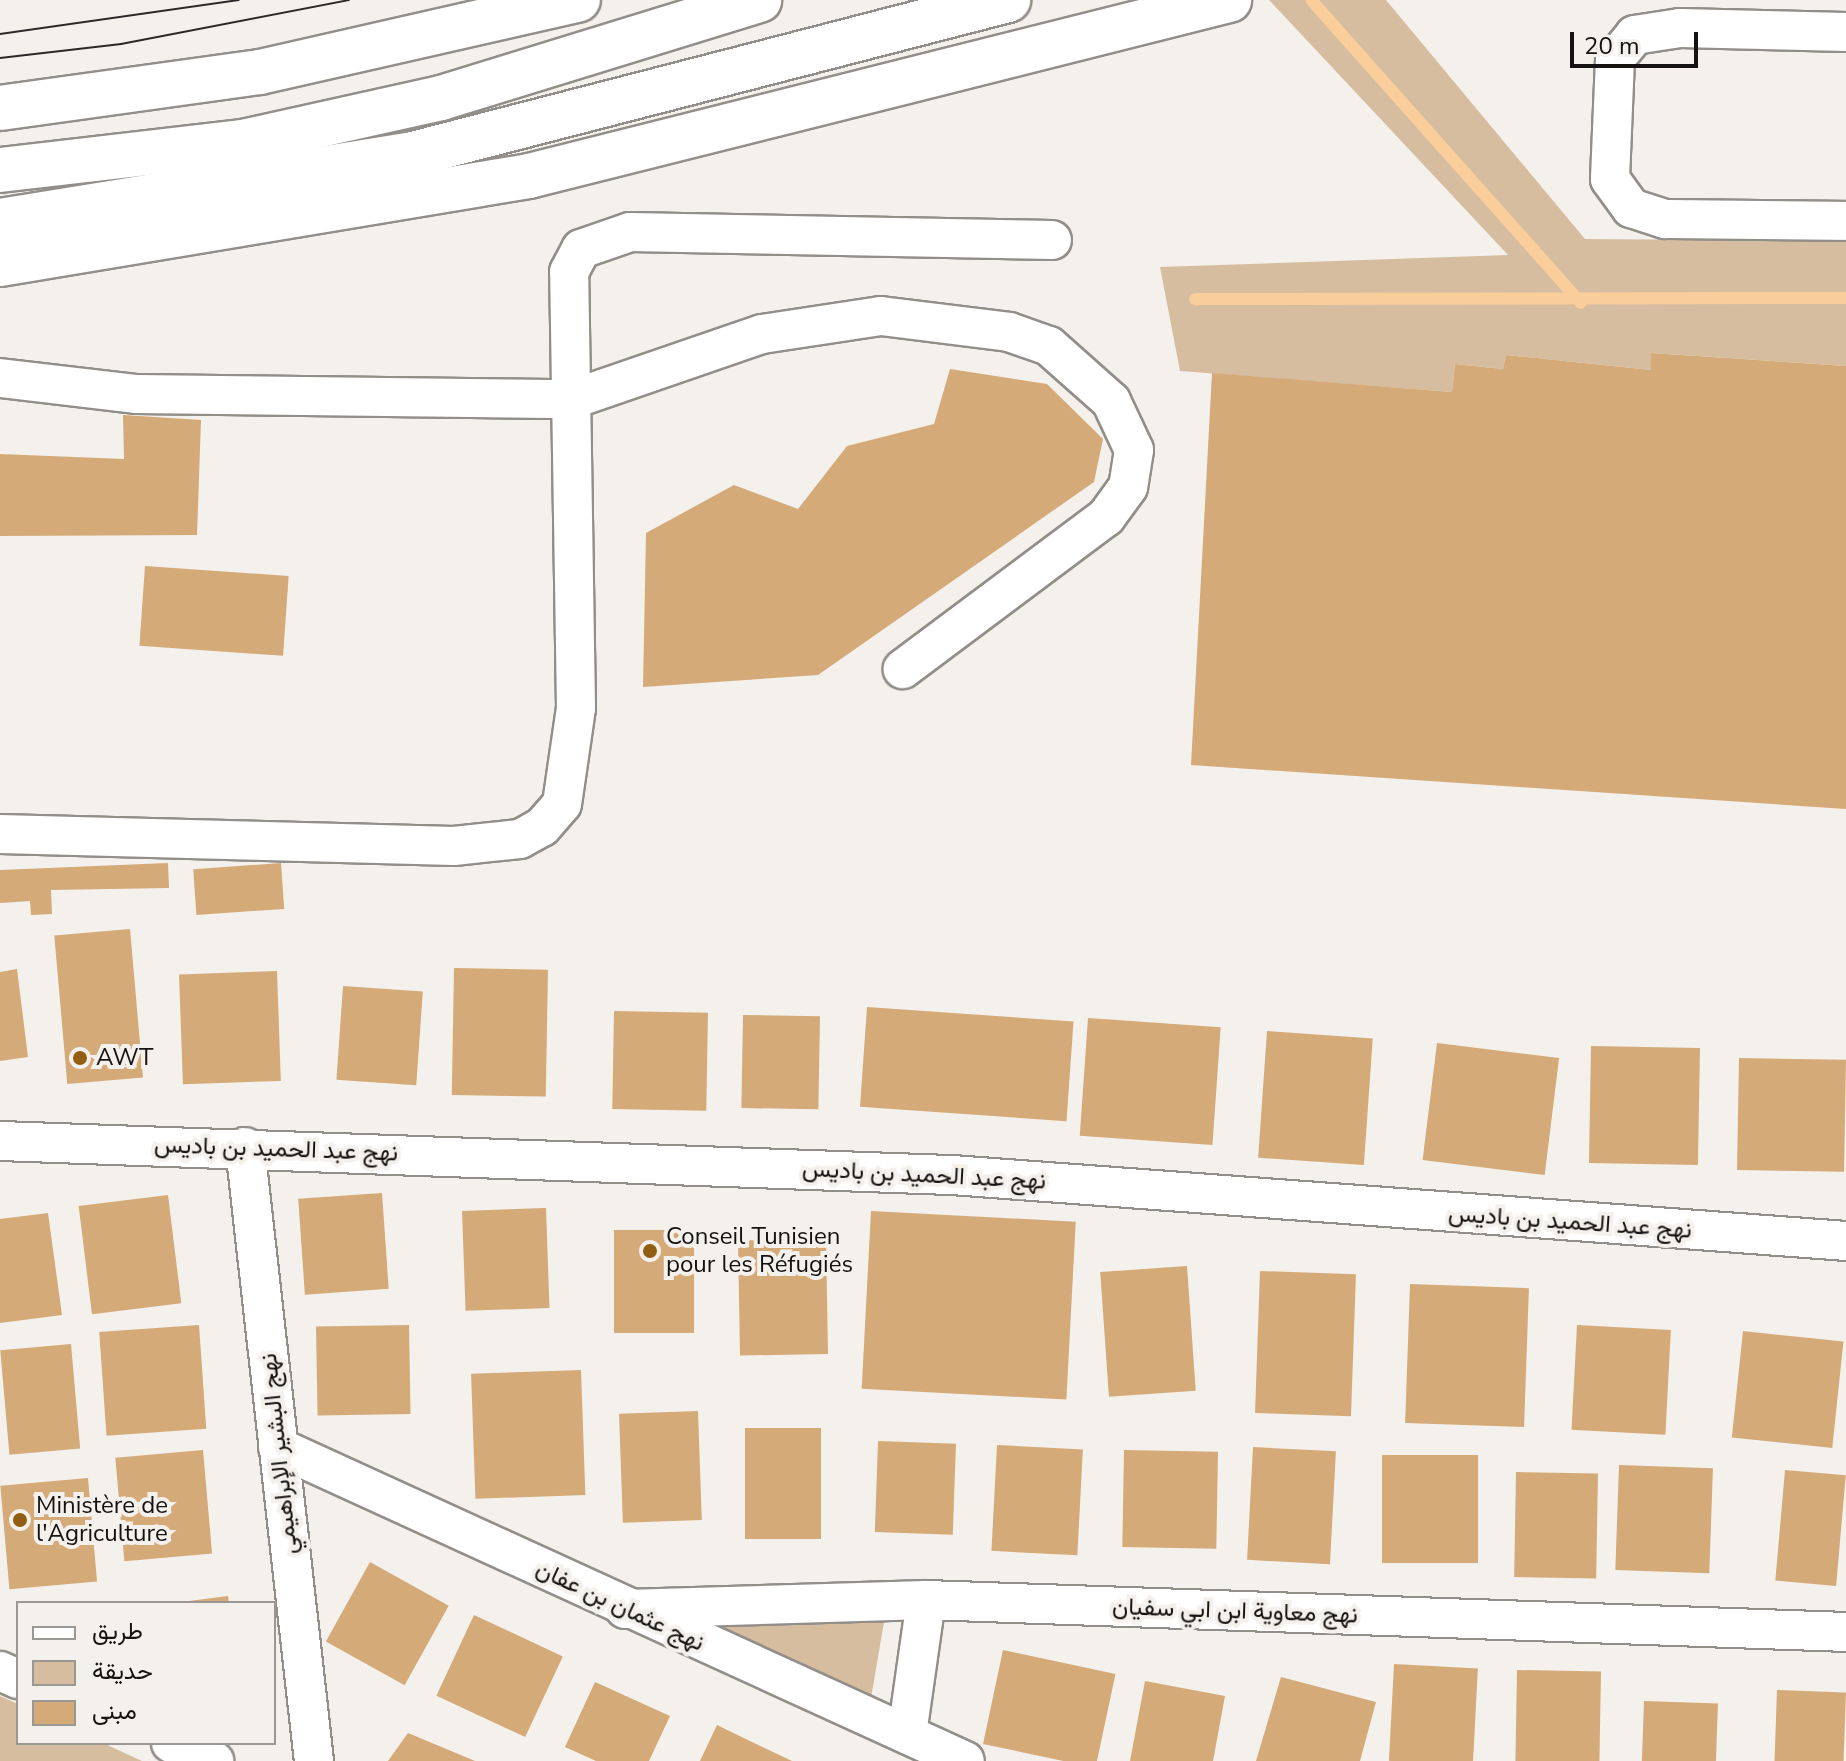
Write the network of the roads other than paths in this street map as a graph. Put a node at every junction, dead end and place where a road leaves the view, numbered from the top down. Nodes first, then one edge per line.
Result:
1 (578, 0) edge
2 (759, 0) edge
3 (1008, 0) edge
4 (1229, 0) edge
5 (1762, 16) edge
6 (1846, 32) edge
7 (0, 108) edge
8 (0, 170) edge
9 (0, 221) edge
10 (1846, 221) edge
11 (1052, 240) dead end
12 (0, 264) edge
13 (0, 378) edge
14 (573, 399) junction
15 (903, 669) dead end
16 (0, 834) edge
17 (0, 1141) edge
18 (245, 1147) junction
19 (1846, 1241) edge
20 (278, 1447) junction
21 (926, 1600) junction
22 (625, 1609) junction
23 (1846, 1632) edge
24 (907, 1734) junction
25 (176, 1745) edge
26 (214, 1761) edge
27 (314, 1761) edge
28 (965, 1761) edge

1 - 7 main road
2 - 8 main road
3 - 9 main road
4 - 12 main road
5 - 6 street
5 - 10 street
11 - 14 street
13 - 14 street
14 - 15 street
14 - 16 street
17 - 18 street, نهج عبد الحميد بن باديس
18 - 19 street, نهج عبد الحميد بن باديس
18 - 20 street, نهج البشير الإبراهيمي
20 - 22 street, نهج عثمان بن عفان
20 - 27 street, نهج البشير الإبراهيمي
21 - 22 street, نهج معاوية ابن ابي سفيان
21 - 23 street, نهج معاوية ابن ابي سفيان
21 - 24 street
22 - 24 street, نهج عثمان بن عفان
24 - 28 street, نهج عثمان بن عفان
25 - 26 street

